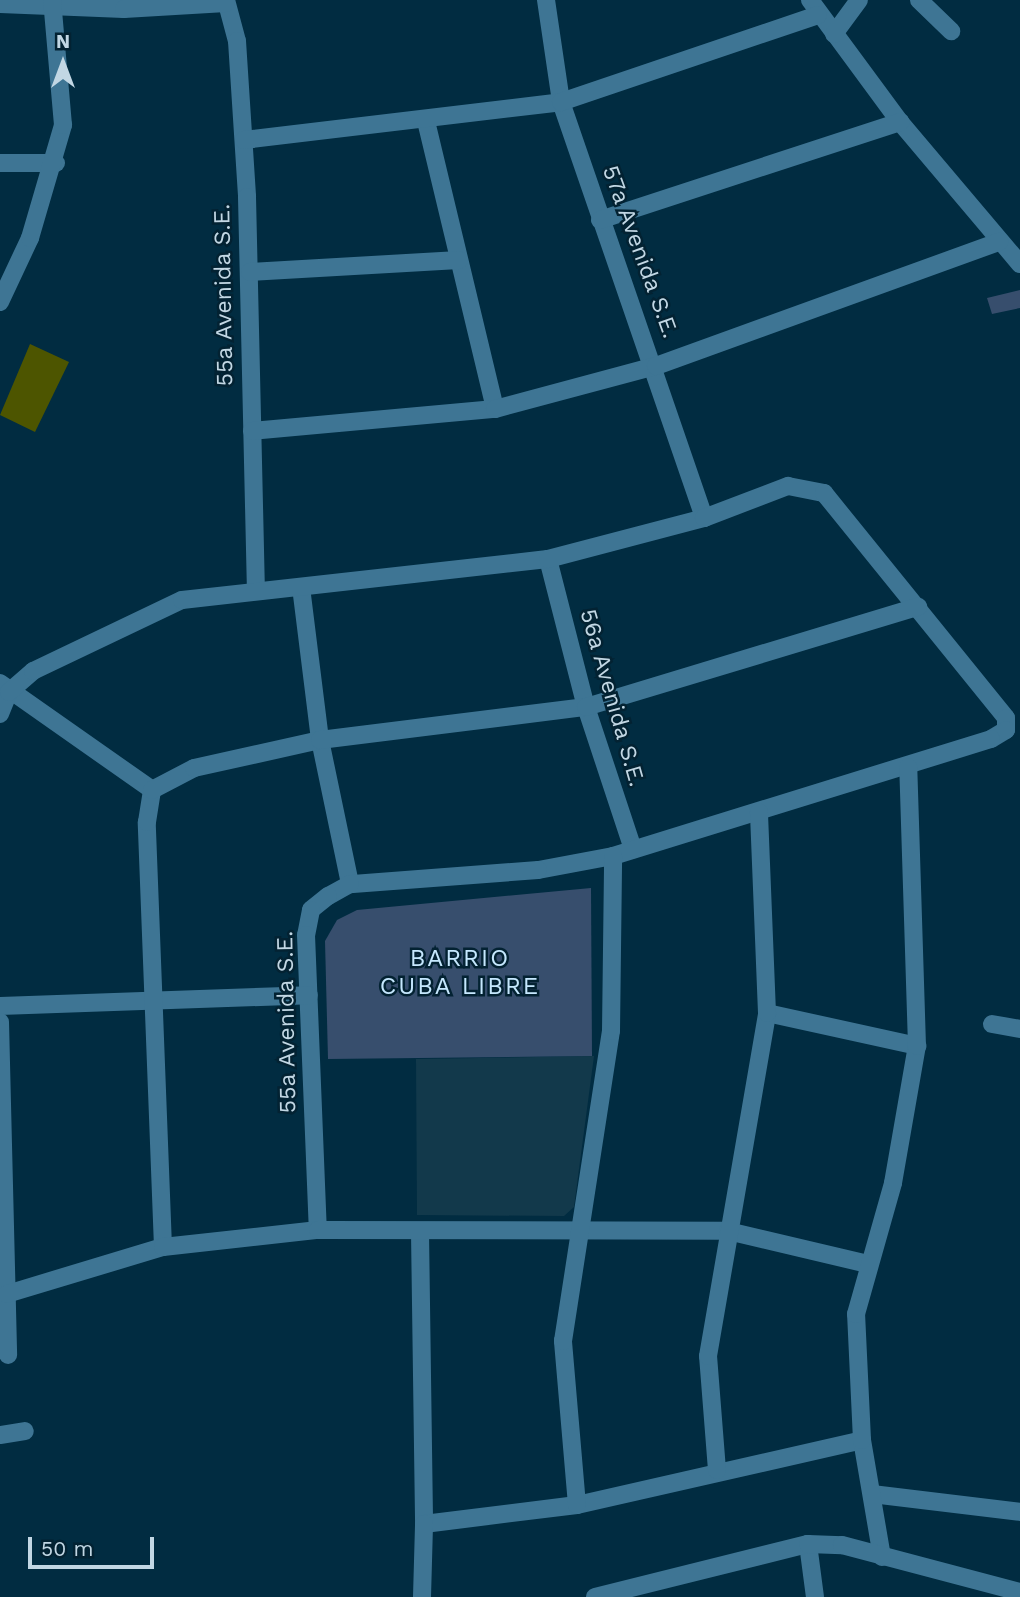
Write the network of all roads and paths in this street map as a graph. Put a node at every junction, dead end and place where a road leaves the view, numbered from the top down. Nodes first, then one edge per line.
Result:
1 (545, 0) edge
2 (859, 0) edge
3 (919, 0) edge
4 (226, 1) edge
5 (0, 4) edge
6 (52, 4) edge
7 (814, 8) edge
8 (951, 31) dead end
9 (834, 34) junction
10 (561, 102) junction
11 (426, 121) junction
12 (900, 122) junction
13 (244, 140) junction
14 (0, 163) edge
15 (56, 163) junction
16 (600, 220) junction
17 (999, 242) junction
18 (459, 260) junction
19 (1020, 264) edge
20 (250, 272) junction
21 (0, 302) edge
22 (656, 366) junction
23 (495, 408) junction
24 (252, 431) junction
25 (704, 518) junction
26 (548, 559) junction
27 (301, 587) junction
28 (256, 590) junction
29 (918, 607) junction
30 (5, 687) edge
31 (586, 707) junction
32 (0, 714) edge
33 (320, 740) junction
34 (908, 767) junction
35 (152, 790) junction
36 (759, 813) junction
37 (633, 849) junction
38 (613, 856) junction
39 (350, 884) junction
40 (309, 995) junction
41 (155, 1000) junction
42 (0, 1006) edge
43 (767, 1013) junction
44 (0, 1022) edge
45 (992, 1024) dead end
46 (1020, 1029) edge
47 (917, 1046) junction
48 (581, 1226) junction
49 (318, 1230) junction
50 (728, 1231) junction
51 (420, 1232) junction
52 (163, 1247) junction
53 (868, 1264) junction
54 (7, 1294) junction
55 (8, 1354) dead end
56 (25, 1431) dead end
57 (0, 1435) edge
58 (862, 1440) junction
59 (717, 1470) junction
60 (872, 1494) junction
61 (577, 1505) junction
62 (1020, 1512) edge
63 (424, 1524) junction
64 (808, 1544) junction
65 (882, 1557) junction
66 (1020, 1592) edge
67 (422, 1597) edge
68 (595, 1597) edge
69 (815, 1597) edge

1 - 10 street, 57a Avenida S.E.
2 - 9 street
3 - 8 street
4 - 6 street
4 - 13 street, 55a Avenida S.E.
5 - 6 street
6 - 15 street
7 - 9 street
7 - 10 street
9 - 12 street
10 - 11 street
10 - 16 street, 57a Avenida S.E.
11 - 13 street
11 - 18 street
12 - 16 street
12 - 17 street
13 - 20 street, 55a Avenida S.E.
14 - 15 street
15 - 21 street
16 - 22 street, 57a Avenida S.E.
17 - 19 street
17 - 22 street
18 - 20 street
18 - 23 street
20 - 24 street, 55a Avenida S.E.
22 - 23 street
22 - 25 street, 57a Avenida S.E.
23 - 24 street
24 - 28 street, 55a Avenida S.E.
25 - 26 street
25 - 29 street
26 - 27 street
26 - 31 street, 56a Avenida S.E.
27 - 28 street
27 - 33 street
28 - 30 street
29 - 31 street
29 - 34 street
30 - 32 street
30 - 35 street
31 - 33 street
31 - 37 street, 56a Avenida S.E.
33 - 35 street
33 - 39 street
34 - 36 street
34 - 47 street
35 - 41 street
36 - 37 street
36 - 43 street
37 - 38 street
38 - 39 street
38 - 48 street
39 - 40 street, 55a Avenida S.E.
40 - 41 street
40 - 49 street, 55a Avenida S.E.
41 - 42 street
41 - 52 street
43 - 47 street
43 - 50 street
44 - 54 street
45 - 46 street
47 - 53 street
48 - 50 street
48 - 51 street
48 - 61 street
49 - 51 street
49 - 52 street
50 - 53 street
50 - 59 street
51 - 63 street
52 - 54 street
53 - 58 street
54 - 55 street
56 - 57 street
58 - 59 street
58 - 60 street
59 - 61 street
60 - 62 street
60 - 65 street
61 - 63 street
63 - 67 street
64 - 65 street
64 - 68 street
64 - 69 street
65 - 66 street

